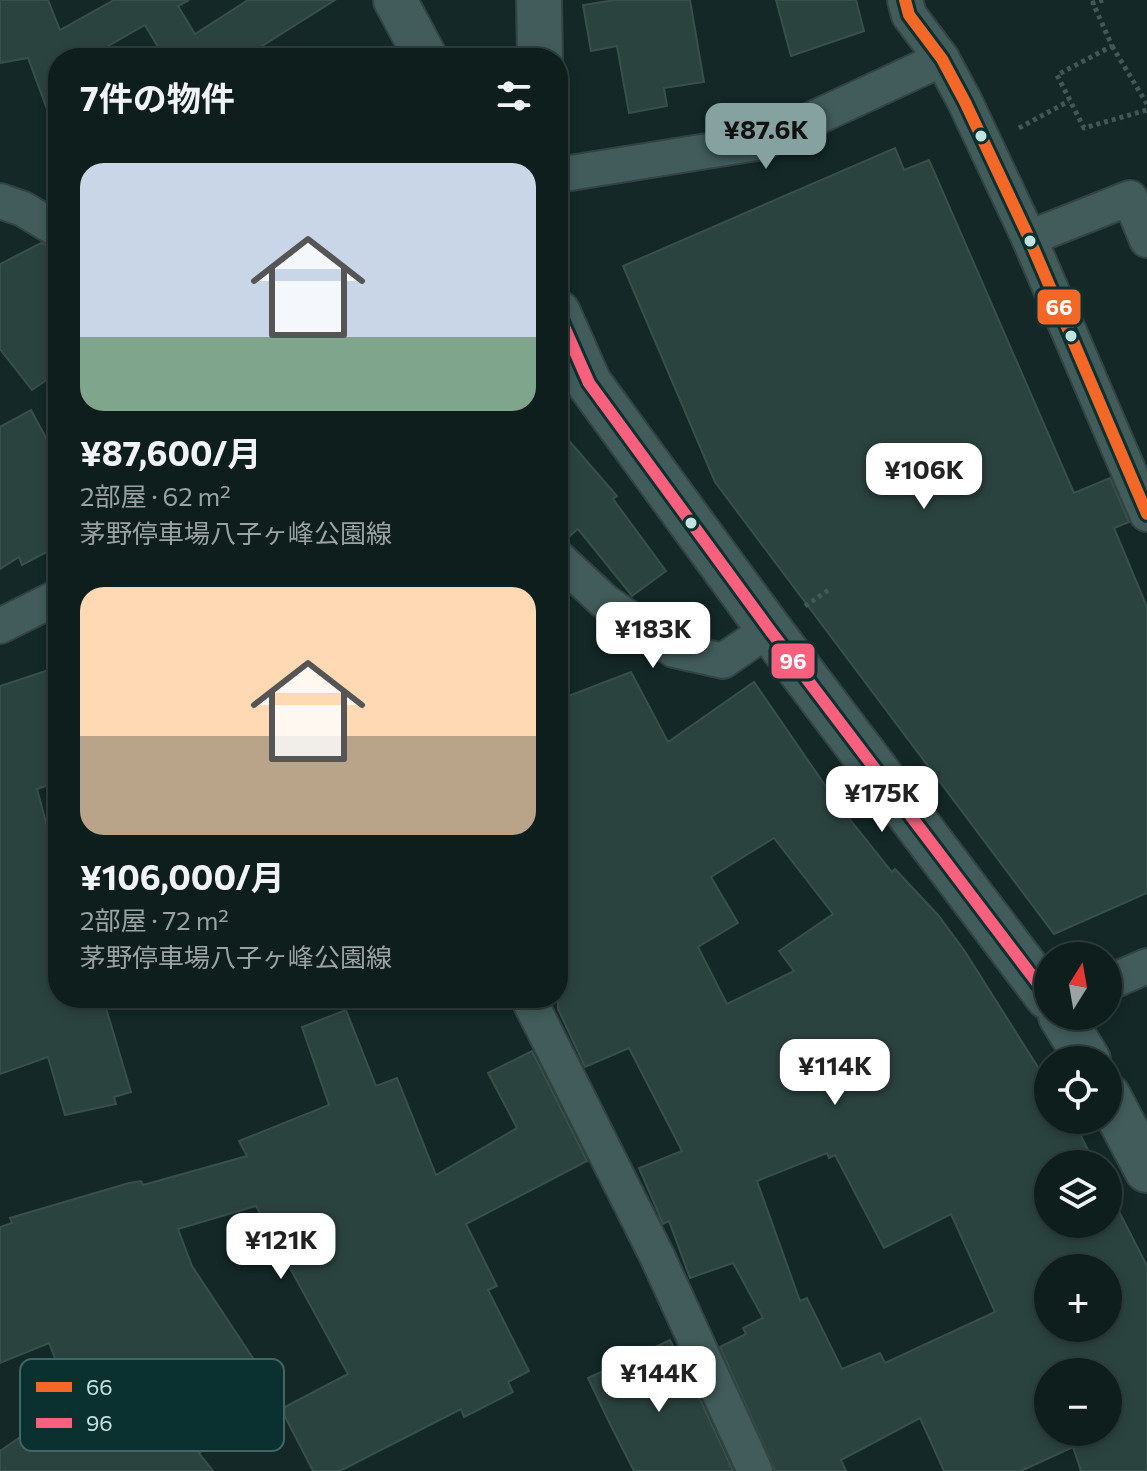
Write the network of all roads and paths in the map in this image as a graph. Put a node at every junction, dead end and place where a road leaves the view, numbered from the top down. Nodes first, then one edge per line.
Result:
1 (395, 0) edge
2 (539, 0) edge
3 (905, 0) edge
4 (1103, 0) edge
5 (1112, 46) junction
6 (421, 48) edge
7 (540, 48) edge
8 (942, 59) junction
9 (1069, 101) junction
10 (1147, 107) edge
11 (1019, 128) dead end
12 (568, 173) edge
13 (0, 201) edge
14 (48, 224) edge
15 (1029, 238) junction
16 (1147, 240) edge
17 (568, 336) edge
18 (1147, 514) edge
19 (568, 567) edge
20 (830, 589) dead end
21 (48, 602) edge
22 (807, 605) dead end
23 (0, 626) edge
24 (769, 629) junction
25 (1147, 966) edge
26 (1122, 977) edge
27 (1034, 979) edge
28 (533, 1008) edge
29 (1122, 1123) edge
30 (1147, 1170) edge
31 (755, 1471) edge

1 - 6 street
2 - 7 main road
3 - 8 street
4 - 5 path
5 - 9 path
5 - 10 path
8 - 12 street
8 - 15 street
9 - 10 path
9 - 11 path
13 - 14 street
15 - 16 street
15 - 18 street
17 - 24 main road
19 - 24 street
20 - 22 path
21 - 23 street
24 - 27 main road
25 - 26 street
28 - 31 street
29 - 30 main road

